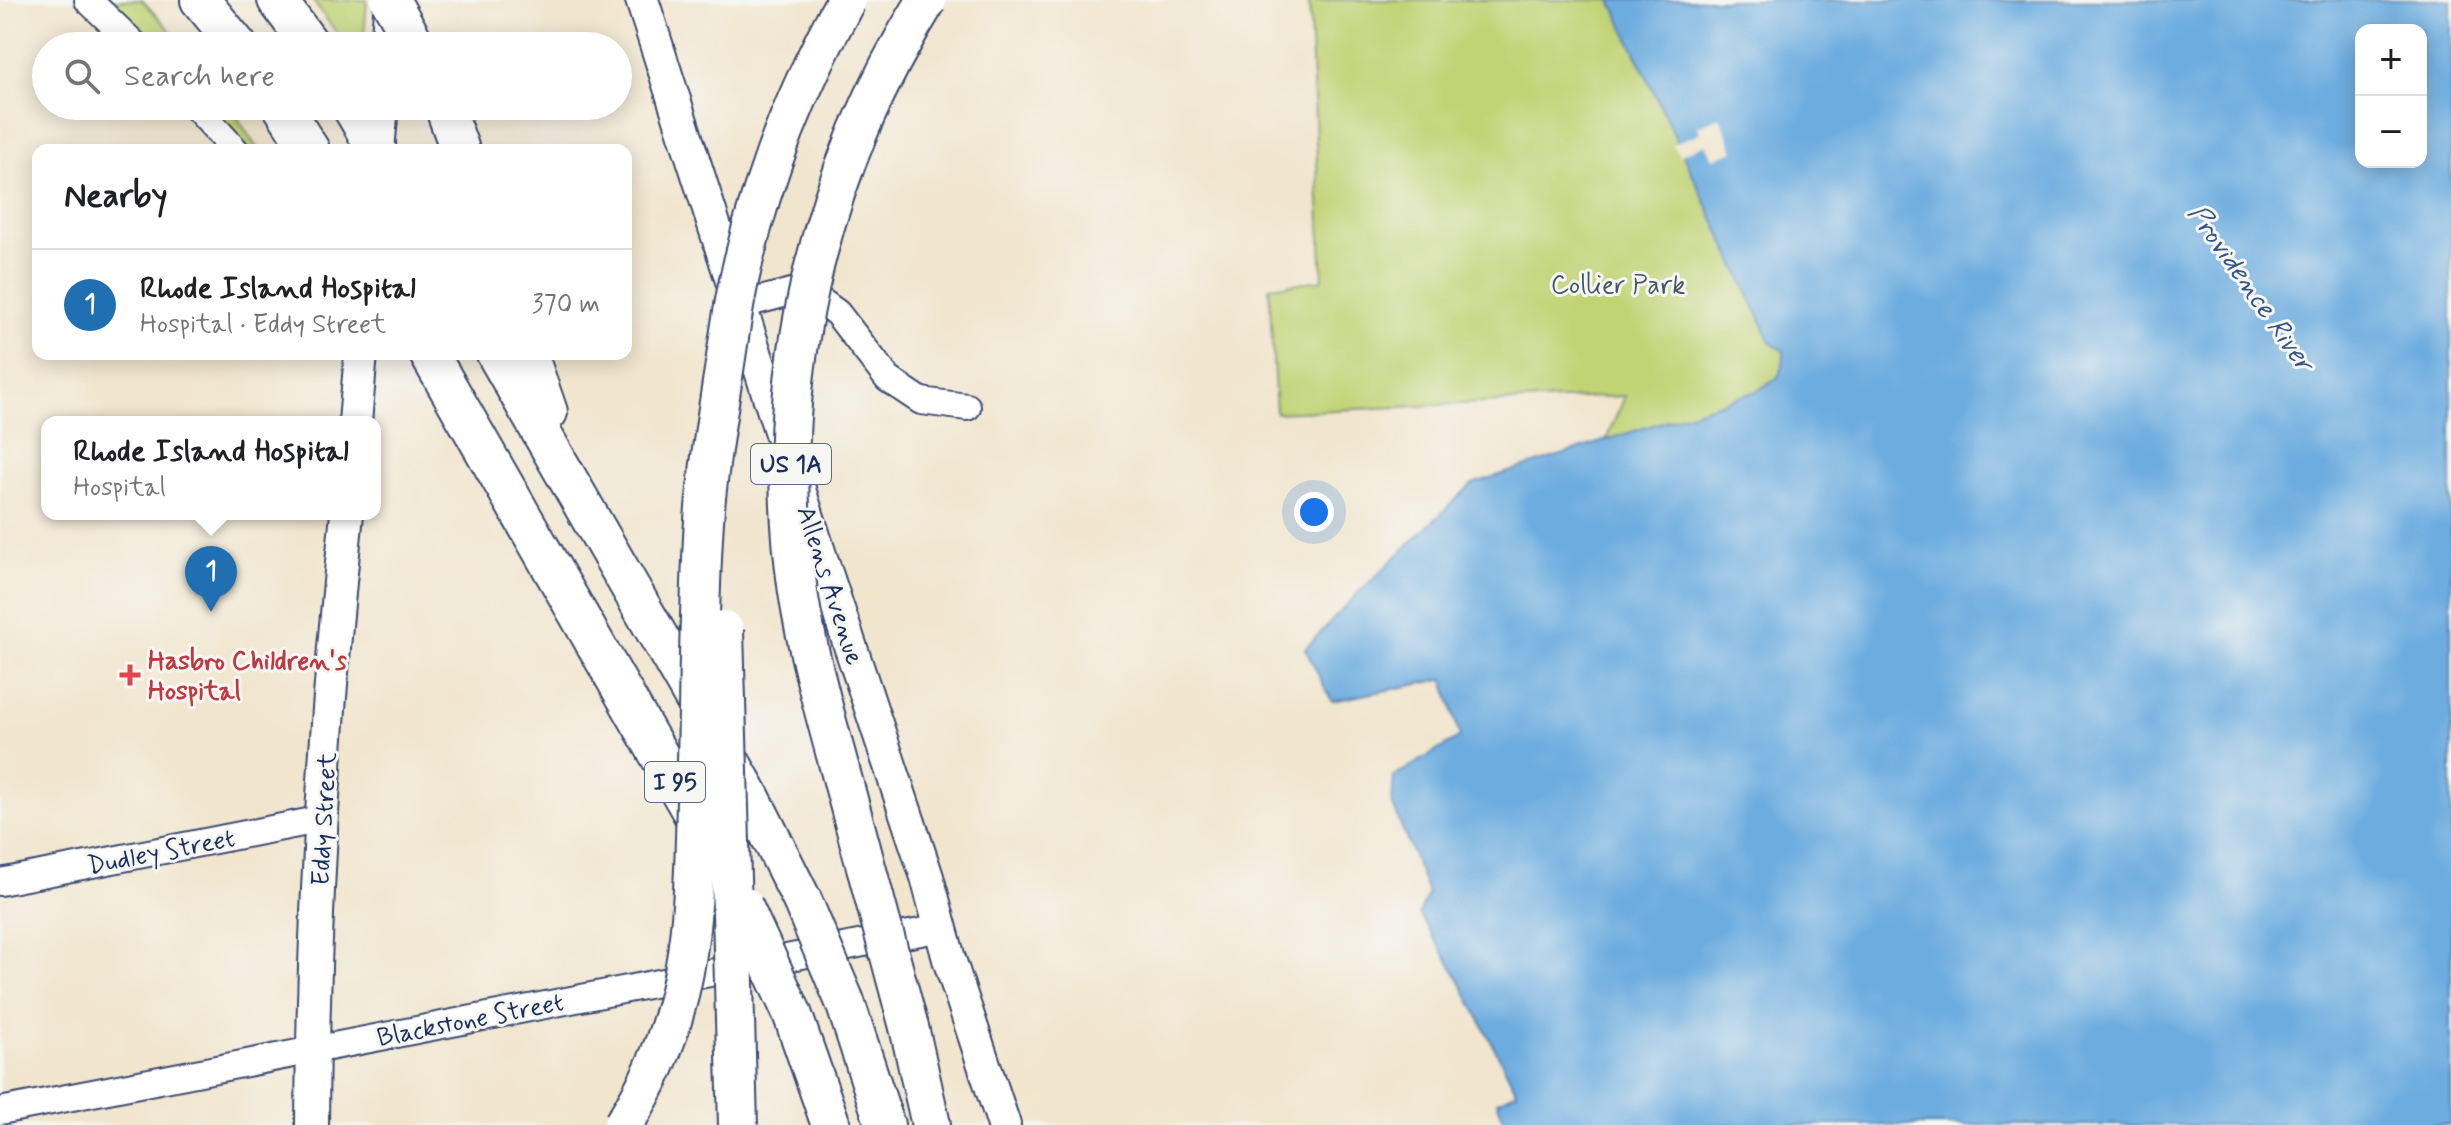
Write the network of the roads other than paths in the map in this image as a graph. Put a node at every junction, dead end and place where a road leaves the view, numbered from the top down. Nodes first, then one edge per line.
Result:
1 (88, 0) edge
2 (200, 0) edge
3 (277, 0) edge
4 (390, 0) edge
5 (642, 0) edge
6 (846, 0) edge
7 (927, 0) edge
8 (121, 32) edge
9 (226, 32) edge
10 (301, 32) edge
11 (388, 32) edge
12 (408, 32) edge
13 (208, 120) edge
14 (291, 120) edge
15 (367, 120) edge
16 (450, 120) edge
17 (230, 144) edge
18 (306, 144) edge
19 (376, 144) edge
20 (458, 144) edge
21 (741, 305) junction
22 (359, 360) edge
23 (432, 360) edge
24 (499, 360) edge
25 (530, 360) edge
26 (722, 384) junction
27 (967, 407) dead end
28 (355, 416) edge
29 (573, 487) junction
30 (346, 520) edge
31 (323, 819) junction
32 (0, 882) edge
33 (941, 928) junction
34 (313, 1050) junction
35 (0, 1111) edge
36 (312, 1125) edge
37 (623, 1125) edge
38 (738, 1125) edge
39 (831, 1125) edge
40 (885, 1125) edge
41 (931, 1125) edge
42 (1004, 1125) edge

1 - 8 street
2 - 9 highway
3 - 10 highway
4 - 11 main road
4 - 12 highway, bridge
5 - 21 main road, Allens Avenue / US 1A
6 - 26 highway, bridge
7 - 41 highway, bridge
13 - 17 street
14 - 18 highway
15 - 19 highway
16 - 20 highway
21 - 27 street
21 - 33 main road, Allens Avenue / US 1A
22 - 28 main road
23 - 39 highway, I 95, bridge
24 - 29 highway, I 95
25 - 29 highway
26 - 37 highway, bridge
26 - 38 highway, bridge
29 - 40 highway, I 95, bridge
30 - 31 main road, Eddy Street
31 - 32 street, Dudley Street
31 - 34 main road, Eddy Street
33 - 34 street, Blackstone Street
33 - 42 main road, Allens Avenue / US 1A
34 - 35 street, Blackstone Street
34 - 36 main road, Eddy Street

